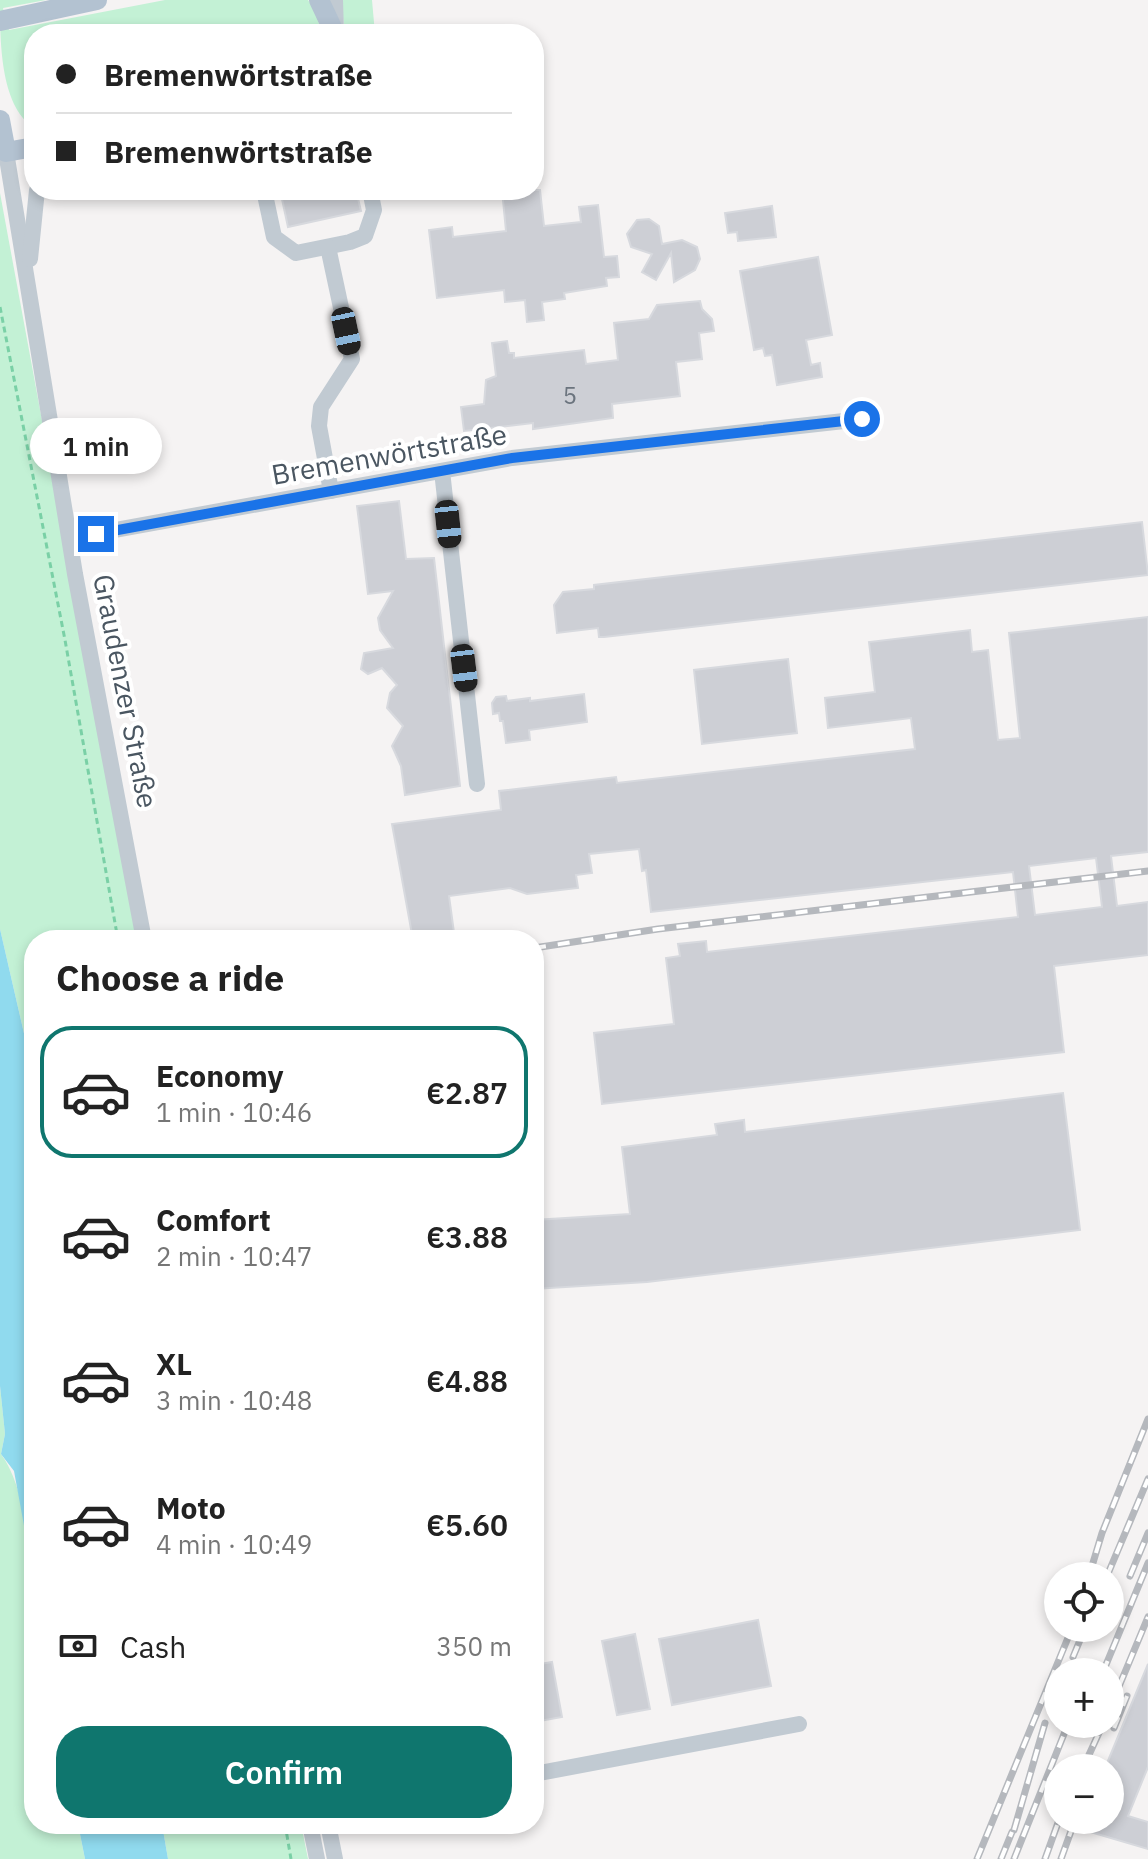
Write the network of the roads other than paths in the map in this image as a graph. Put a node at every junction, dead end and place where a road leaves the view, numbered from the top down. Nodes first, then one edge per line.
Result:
1 (97, 0) edge
2 (319, 0) edge
3 (335, 0) edge
4 (0, 21) edge
5 (331, 24) edge
6 (336, 24) edge
7 (0, 120) edge
8 (24, 149) edge
9 (6, 152) junction
10 (36, 200) edge
11 (266, 200) edge
12 (372, 200) edge
13 (328, 247) junction
14 (28, 281) junction
15 (862, 419) dead end
16 (442, 471) junction
17 (331, 491) junction
18 (71, 538) junction
19 (477, 784) dead end
20 (142, 930) edge
21 (799, 1724) dead end
22 (544, 1772) edge
23 (312, 1834) edge
24 (330, 1834) edge
25 (317, 1859) edge
26 (335, 1859) edge

1 - 4 main road
2 - 5 main road
3 - 6 street
7 - 9 main road, Graudenzer Straße
8 - 9 main road
9 - 14 street, Graudenzer Straße
10 - 14 street
11 - 13 street
12 - 13 street
13 - 17 street
14 - 18 street, Graudenzer Straße
15 - 16 street, Bremenwörtstraße
16 - 17 street, Bremenwörtstraße
16 - 19 street
17 - 18 street, Bremenwörtstraße
18 - 20 street, Graudenzer Straße
21 - 22 street
23 - 25 street
24 - 26 street

